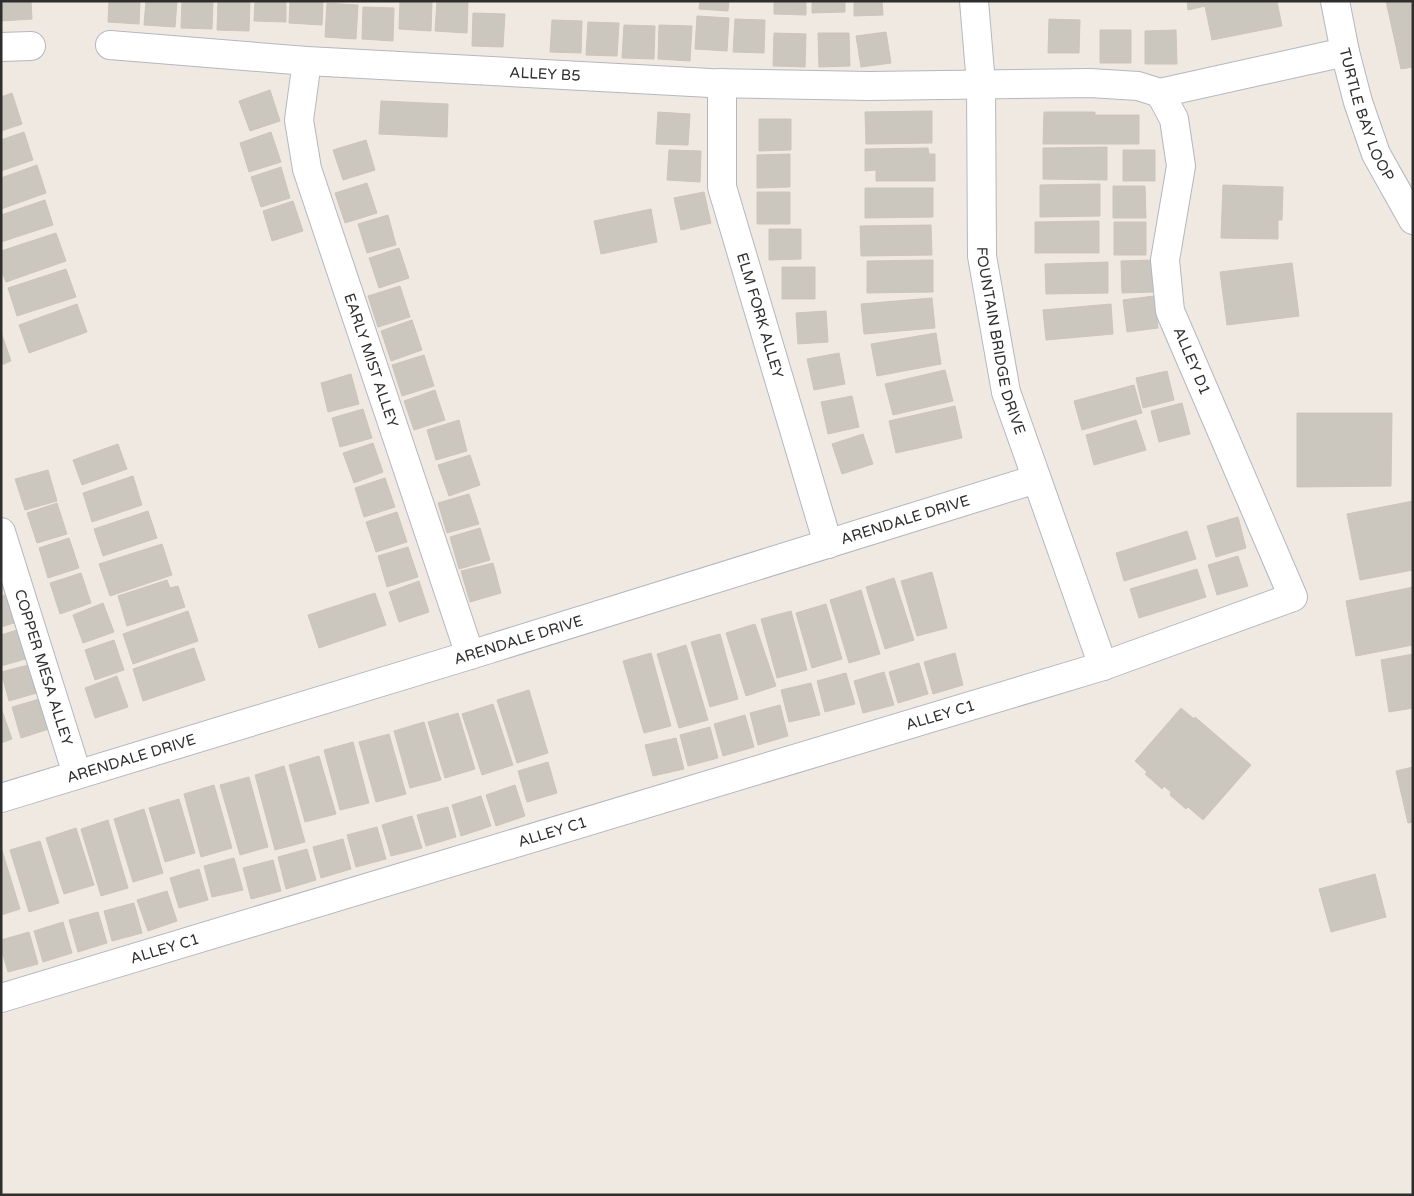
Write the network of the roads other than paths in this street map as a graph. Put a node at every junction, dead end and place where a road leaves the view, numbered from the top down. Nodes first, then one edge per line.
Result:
1 (974, 1) edge
2 (1335, 1) edge
3 (110, 45) dead end
4 (31, 46) dead end
5 (1, 47) edge
6 (1345, 52) junction
7 (307, 61) junction
8 (722, 83) junction
9 (981, 84) junction
10 (1160, 93) junction
11 (1413, 220) edge
12 (1036, 479) junction
13 (1, 532) edge
14 (828, 544) junction
15 (470, 656) junction
16 (1103, 666) junction
17 (77, 774) junction
18 (1, 798) edge
19 (1, 998) edge

1 - 9 street, FOUNTAIN BRIDGE DRIVE
2 - 6 street, TURTLE BAY LOOP
3 - 7 street, ALLEY B5
4 - 5 street
6 - 10 street
6 - 11 street, TURTLE BAY LOOP
7 - 8 street, ALLEY B5
7 - 15 street, EARLY MIST ALLEY
8 - 9 street, ALLEY B5
8 - 14 street, ELM FORK ALLEY
9 - 10 street
9 - 12 street, FOUNTAIN BRIDGE DRIVE
10 - 16 street, ALLEY D1
12 - 14 street, ARENDALE DRIVE
12 - 16 street, FOUNTAIN BRIDGE DRIVE
13 - 17 street, COPPER MESA ALLEY
14 - 15 street, ARENDALE DRIVE
15 - 17 street, ARENDALE DRIVE
16 - 19 street, ALLEY C1
17 - 18 street, ARENDALE DRIVE

